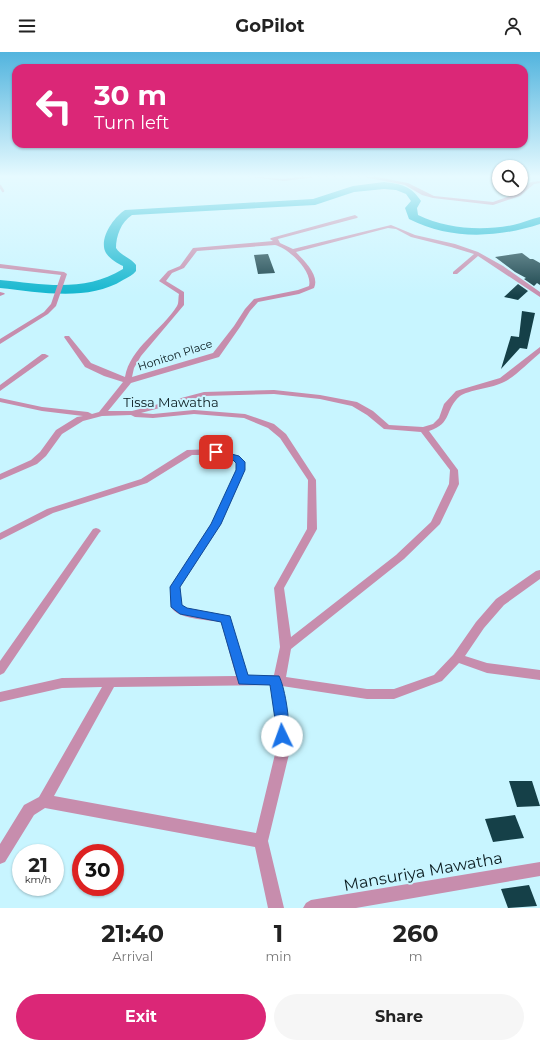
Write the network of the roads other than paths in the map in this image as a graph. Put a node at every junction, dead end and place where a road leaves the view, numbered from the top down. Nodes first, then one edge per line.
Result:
1 (355, 218) dead end
2 (283, 244) junction
3 (292, 251) junction
4 (477, 254) junction
5 (0, 266) edge
6 (455, 273) dead end
7 (540, 296) edge
8 (67, 337) dead end
9 (0, 342) edge
10 (540, 349) edge
11 (45, 356) dead end
12 (128, 381) junction
13 (0, 389) edge
14 (0, 400) edge
15 (102, 414) junction
16 (424, 430) junction
17 (0, 477) edge
18 (96, 531) dead end
19 (0, 538) edge
20 (540, 574) edge
21 (286, 647) junction
22 (456, 658) junction
23 (0, 670) edge
24 (540, 675) edge
25 (243, 680) junction
26 (277, 680) junction
27 (111, 682) junction
28 (0, 697) edge
29 (44, 801) junction
30 (261, 841) junction
31 (0, 857) edge
32 (540, 869) edge
33 (276, 908) edge
34 (312, 908) edge

1 - 2 street
2 - 3 street
2 - 12 street
3 - 4 street
3 - 12 street, Honiton Place
4 - 6 street
4 - 7 street
5 - 9 street
8 - 12 street
10 - 16 street
11 - 13 street
12 - 15 street, Honiton Place
14 - 15 street
15 - 16 street
15 - 17 street
15 - 21 street, Tissa Mawatha
16 - 21 street
18 - 23 street
19 - 25 street
20 - 22 street
21 - 26 street, Tissa Mawatha
22 - 24 street
22 - 26 street
25 - 26 street
25 - 27 street
26 - 30 street
27 - 28 street
27 - 29 street
29 - 30 street
29 - 31 street
30 - 33 street
32 - 34 street, Mansuriya Mawatha

